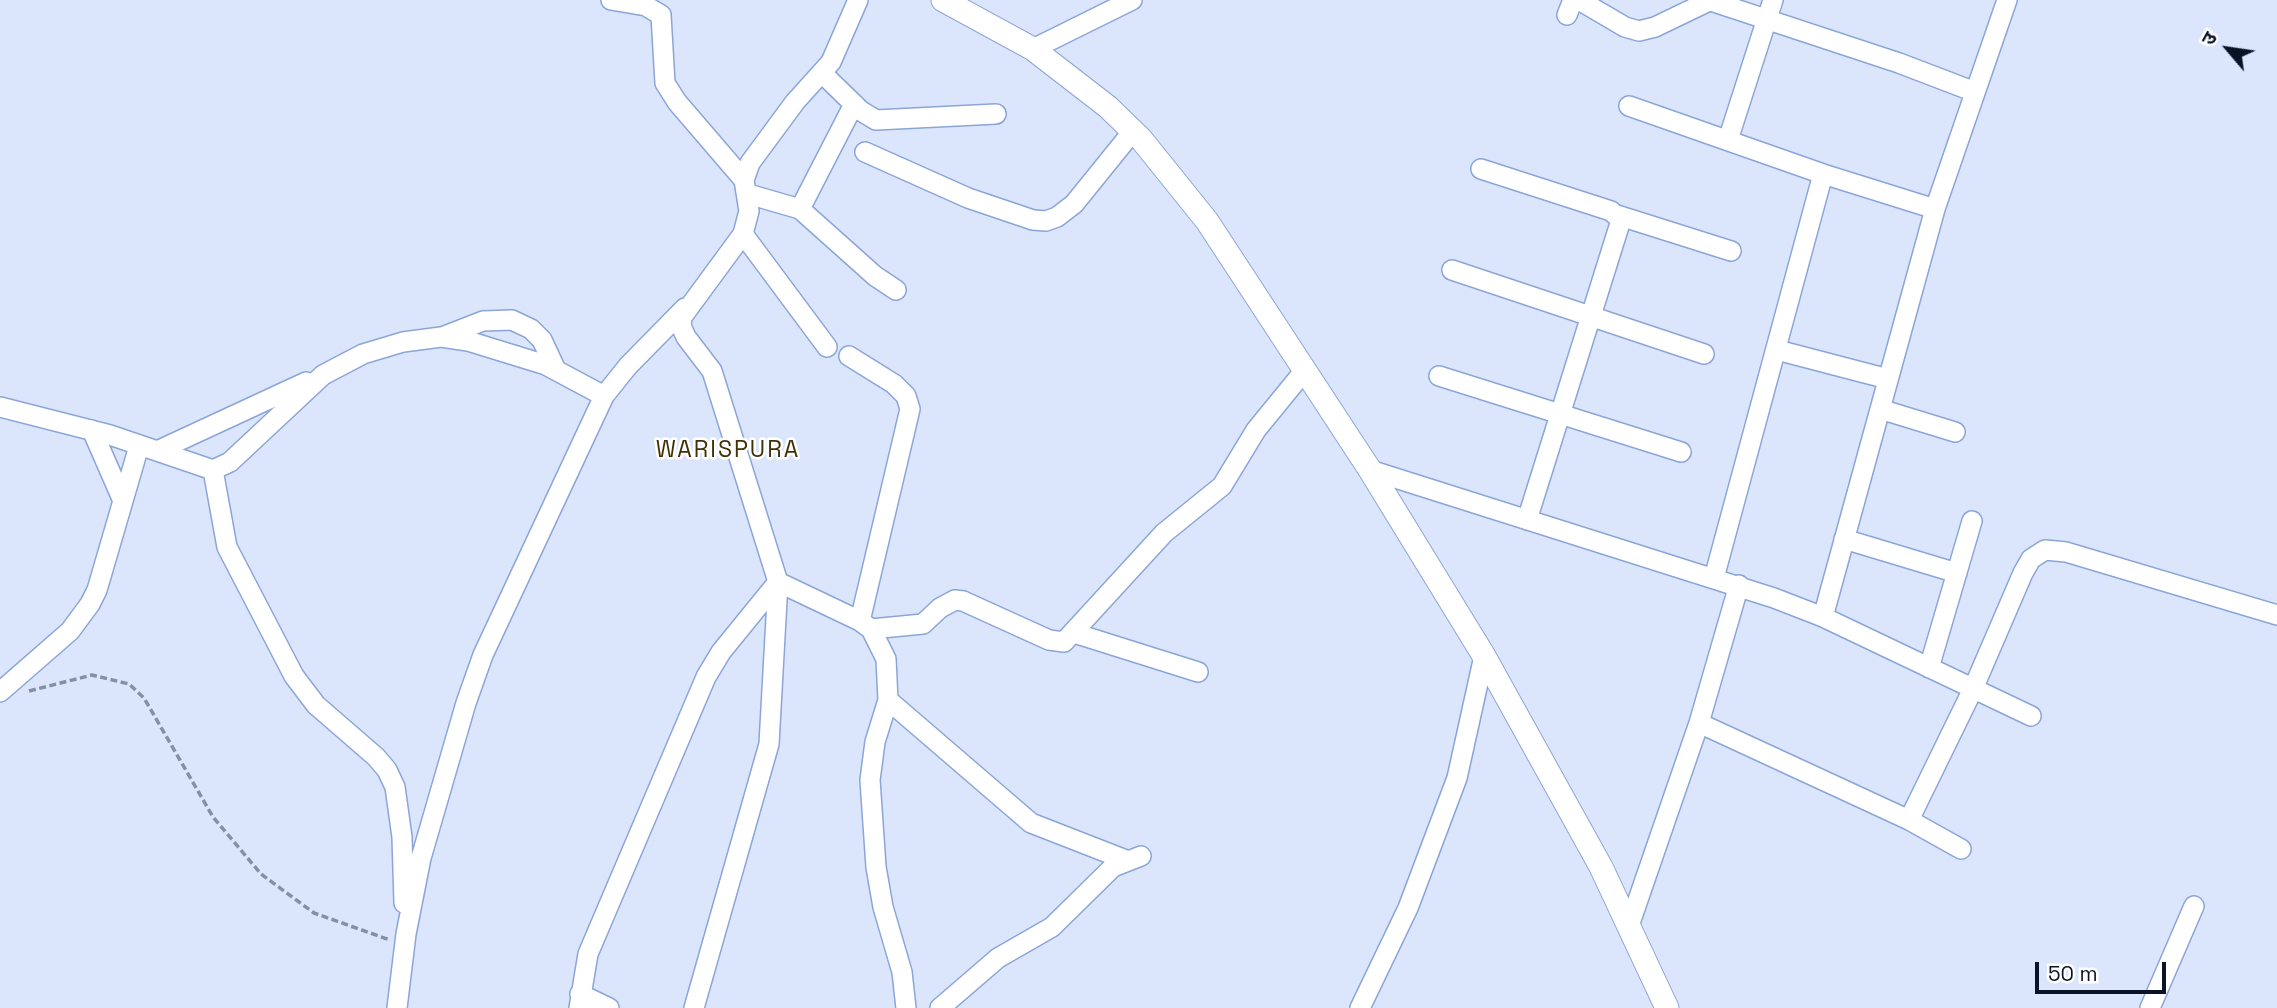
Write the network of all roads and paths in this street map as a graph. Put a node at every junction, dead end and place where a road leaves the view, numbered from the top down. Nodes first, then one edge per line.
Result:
1 (611, 0) edge
2 (858, 0) edge
3 (943, 0) edge
4 (1132, 0) edge
5 (1708, 0) edge
6 (1773, 0) edge
7 (2007, 0) edge
8 (1573, 5) edge
9 (1767, 20) junction
10 (1033, 49) junction
11 (823, 74) junction
12 (1975, 92) junction
13 (854, 104) junction
14 (1629, 106) dead end
15 (996, 114) dead end
16 (1133, 131) junction
17 (1728, 140) junction
18 (865, 152) dead end
19 (1481, 169) dead end
20 (1823, 174) junction
21 (746, 187) junction
22 (800, 209) junction
23 (1935, 209) junction
24 (1617, 215) junction
25 (743, 234) junction
26 (1731, 251) dead end
27 (1452, 270) dead end
28 (896, 290) dead end
29 (686, 308) junction
30 (1592, 316) junction
31 (441, 337) junction
32 (827, 347) dead end
33 (1777, 350) junction
34 (1704, 354) dead end
35 (849, 356) dead end
36 (556, 370) junction
37 (1305, 370) junction
38 (323, 374) junction
39 (1439, 376) dead end
40 (1888, 379) junction
41 (604, 396) junction
42 (0, 407) edge
43 (1880, 409) junction
44 (1561, 414) junction
45 (92, 430) junction
46 (1955, 432) dead end
47 (148, 449) junction
48 (1681, 452) dead end
49 (213, 470) junction
50 (1370, 470) junction
51 (123, 500) junction
52 (1527, 520) junction
53 (1972, 521) dead end
54 (1844, 539) junction
55 (1957, 573) junction
56 (1714, 578) junction
57 (778, 582) junction
58 (1739, 585) junction
59 (2277, 615) edge
60 (1823, 617) junction
61 (865, 625) junction
62 (1074, 633) junction
63 (1484, 656) junction
64 (1928, 668) junction
65 (1198, 672) dead end
66 (1973, 689) junction
67 (0, 692) edge
68 (24, 692) dead end
69 (888, 700) junction
70 (2031, 716) dead end
71 (1699, 723) junction
72 (1909, 820) junction
73 (1961, 849) dead end
74 (2194, 906) dead end
75 (1629, 926) junction
76 (405, 940) junction
77 (580, 1001) edge
78 (397, 1008) edge
79 (609, 1008) edge
80 (694, 1008) edge
81 (906, 1008) edge
82 (940, 1008) edge
83 (1360, 1008) edge
84 (1667, 1008) edge
85 (2150, 1008) edge

1 - 21 street
2 - 11 street
3 - 10 street
4 - 10 street
5 - 8 street
5 - 9 street
6 - 9 street
7 - 12 street
9 - 12 street
9 - 17 street
10 - 16 street
11 - 13 street
11 - 21 street
12 - 23 street
13 - 15 street
13 - 22 street
14 - 17 street
16 - 18 street
16 - 37 street
17 - 20 street
19 - 24 street
20 - 23 street
20 - 33 street
21 - 22 street
21 - 25 street
22 - 28 street
23 - 40 street
24 - 26 street
24 - 30 street
25 - 29 street
25 - 32 street
27 - 30 street
29 - 41 street
29 - 57 street
30 - 34 street
30 - 44 street
31 - 36 street
31 - 36 street
31 - 38 street
33 - 40 street
33 - 56 street
35 - 61 street
36 - 41 street
37 - 50 street
37 - 62 street
38 - 47 street
38 - 49 street
39 - 44 street
40 - 43 street
41 - 76 street
42 - 45 street
43 - 46 street
43 - 54 street
44 - 48 street
44 - 52 street
45 - 47 street
45 - 51 street
47 - 49 street
47 - 51 street
49 - 76 street
50 - 52 street
50 - 63 street
51 - 67 street
52 - 56 street
53 - 55 street
54 - 55 street
54 - 60 street
55 - 64 street
56 - 58 street
57 - 61 street
57 - 77 street
57 - 80 street
58 - 60 street
58 - 71 street
59 - 66 street
60 - 64 street
61 - 62 street
61 - 69 street
62 - 65 street
63 - 75 street
63 - 83 street
64 - 66 street
66 - 70 street
66 - 72 street
68 - 76 path
69 - 81 street
69 - 82 street
71 - 72 street
71 - 75 street
72 - 73 street
74 - 85 street
75 - 84 street
76 - 78 street
77 - 79 street

